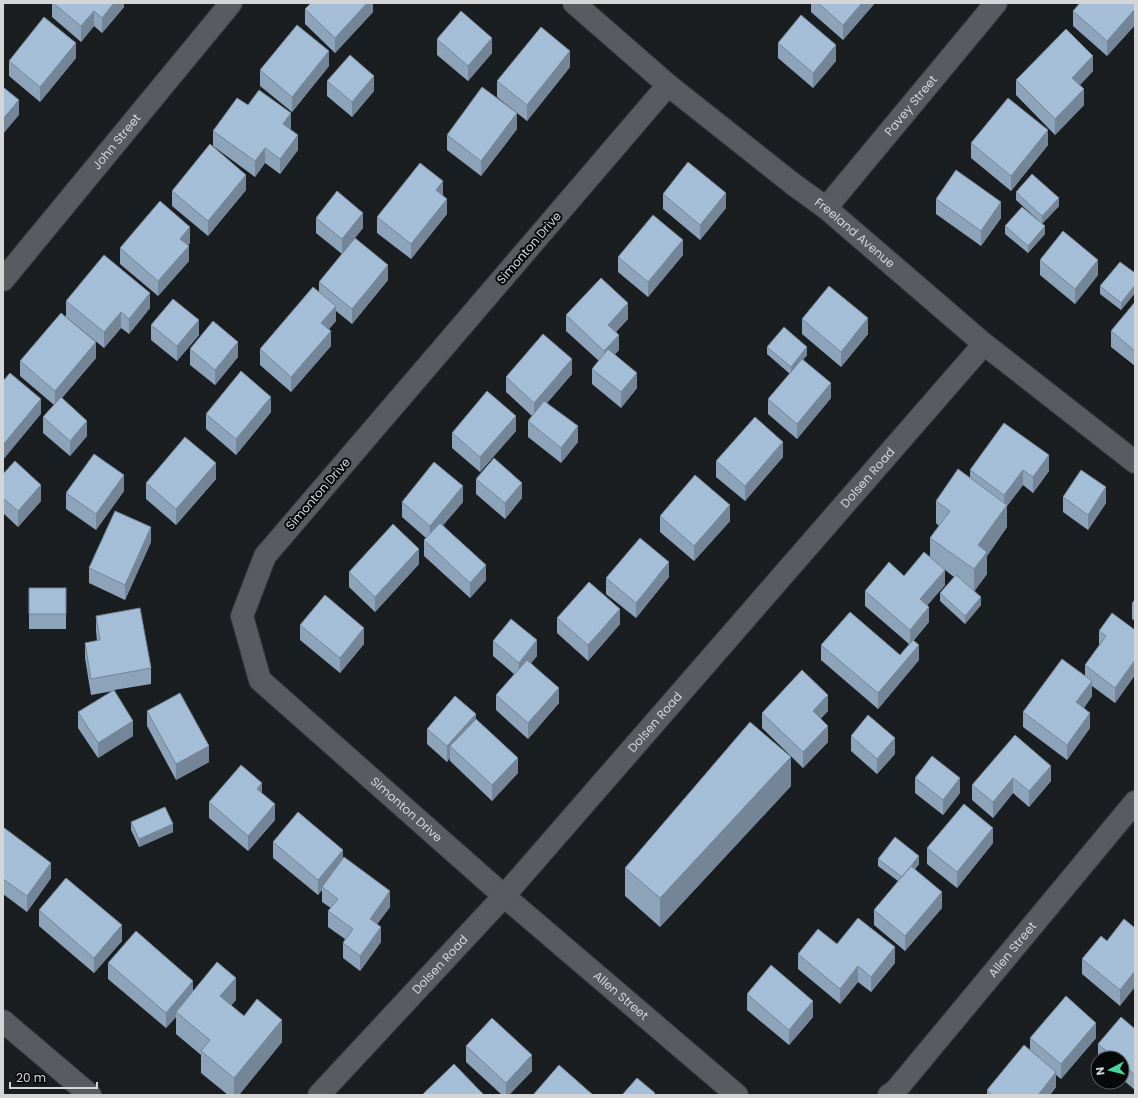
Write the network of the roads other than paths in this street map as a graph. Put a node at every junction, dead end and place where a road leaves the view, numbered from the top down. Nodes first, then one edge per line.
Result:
1 (574, 3) edge
2 (996, 3) edge
3 (224, 5) edge
4 (668, 85) junction
5 (826, 208) junction
6 (3, 280) edge
7 (984, 344) junction
8 (1135, 462) edge
9 (1135, 802) edge
10 (504, 896) junction
11 (3, 1021) edge
12 (90, 1095) edge
13 (319, 1095) edge
14 (737, 1095) edge
15 (889, 1095) edge

1 - 4 street, Freeland Avenue
2 - 5 street, Pavey Street
3 - 6 street, John Street
4 - 5 street, Freeland Avenue
4 - 10 street, Simonton Drive
5 - 7 street, Freeland Avenue
7 - 8 street, Freeland Avenue
7 - 10 street, Dolsen Road
9 - 15 street, Allen Street
10 - 13 street, Dolsen Road
10 - 14 street, Allen Street
11 - 12 street

